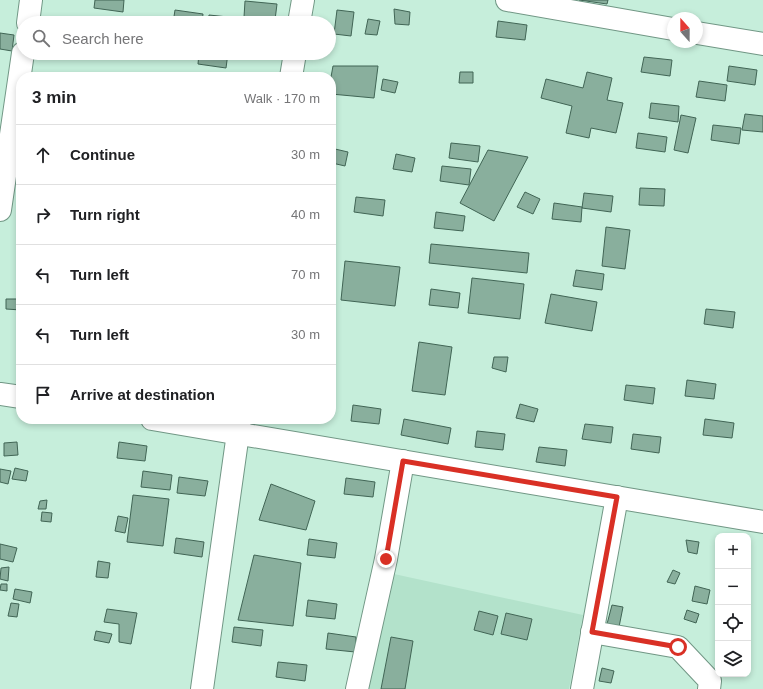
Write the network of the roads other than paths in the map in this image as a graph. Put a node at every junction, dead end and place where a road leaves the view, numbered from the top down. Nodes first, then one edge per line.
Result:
1 (31, 0) edge
2 (303, 0) edge
3 (507, 0) edge
4 (29, 16) edge
5 (300, 16) edge
6 (667, 28) edge
7 (703, 34) edge
8 (763, 44) edge
9 (22, 60) edge
10 (294, 60) edge
11 (20, 72) edge
12 (292, 72) edge
13 (16, 101) edge
14 (0, 210) edge
15 (0, 394) edge
16 (16, 396) edge
17 (214, 424) edge
18 (239, 426) edge
19 (403, 461) junction
20 (617, 497) junction
21 (763, 522) edge
22 (592, 632) junction
23 (202, 689) edge
24 (357, 689) edge
25 (582, 689) edge
26 (709, 689) edge

1 - 4 street
2 - 5 street
3 - 6 street
7 - 8 street
9 - 11 street
10 - 12 street
13 - 14 street
15 - 16 street
17 - 18 street
18 - 19 street
18 - 23 street
19 - 20 street
19 - 24 street
20 - 21 street
20 - 22 street
22 - 25 street
22 - 26 street

